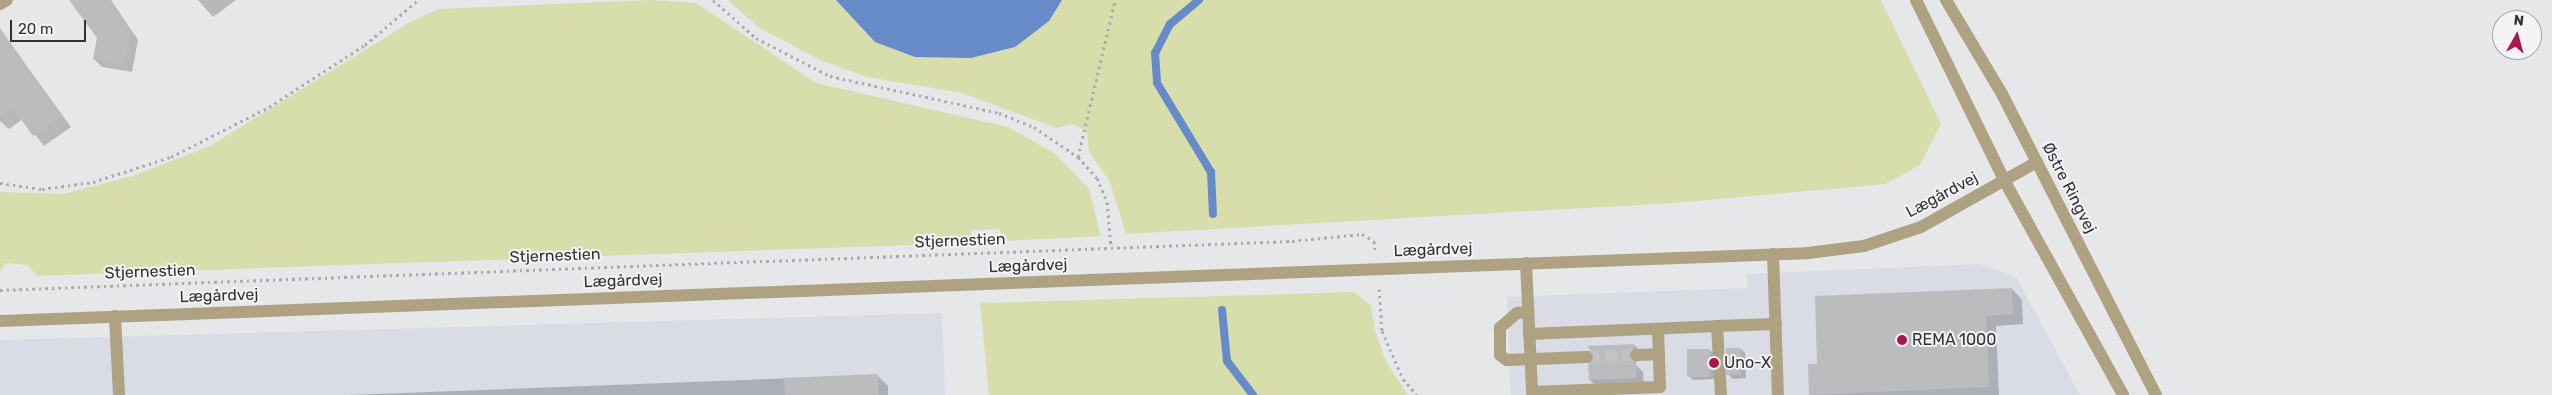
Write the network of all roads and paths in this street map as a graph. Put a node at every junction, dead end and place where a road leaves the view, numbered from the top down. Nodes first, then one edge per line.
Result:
1 (7, 0) edge
2 (418, 0) edge
3 (712, 0) edge
4 (1115, 0) edge
5 (1916, 0) edge
6 (1946, 0) edge
7 (0, 4) edge
8 (1078, 157) junction
9 (2036, 162) junction
10 (2004, 180) junction
11 (0, 183) edge
12 (1111, 247) junction
13 (1773, 254) junction
14 (1526, 262) junction
15 (1378, 268) junction
16 (0, 290) edge
17 (1528, 312) junction
18 (115, 316) junction
19 (0, 321) edge
20 (1776, 324) junction
21 (1717, 326) junction
22 (1658, 329) junction
23 (1530, 334) junction
24 (1659, 354) junction
25 (1636, 355) tunnel mouth
26 (1587, 357) tunnel mouth
27 (1530, 359) junction
28 (1660, 391) edge
29 (119, 395) edge
30 (1417, 395) edge
31 (1721, 395) edge
32 (1778, 395) edge
33 (2123, 395) edge
34 (2156, 395) edge

1 - 7 street
2 - 11 path
3 - 8 path
4 - 8 path
5 - 10 street
6 - 9 street, Østre Ringvej
8 - 12 path
9 - 10 street, Lægårdvej
9 - 34 street, Østre Ringvej
10 - 13 street, Lægårdvej
10 - 33 street
12 - 15 path, Stjernestien
12 - 16 path, Stjernestien
13 - 14 street, Lægårdvej
13 - 20 street
14 - 15 street, Lægårdvej
14 - 17 street
15 - 18 street, Lægårdvej
15 - 30 path, Stjernestien
17 - 23 street
17 - 27 street
18 - 19 street, Lægårdvej
18 - 29 street
20 - 21 street
20 - 32 street
21 - 22 street
21 - 31 street
22 - 23 street
22 - 24 street
23 - 27 street
24 - 25 street
24 - 28 street
26 - 27 street
27 - 28 street

